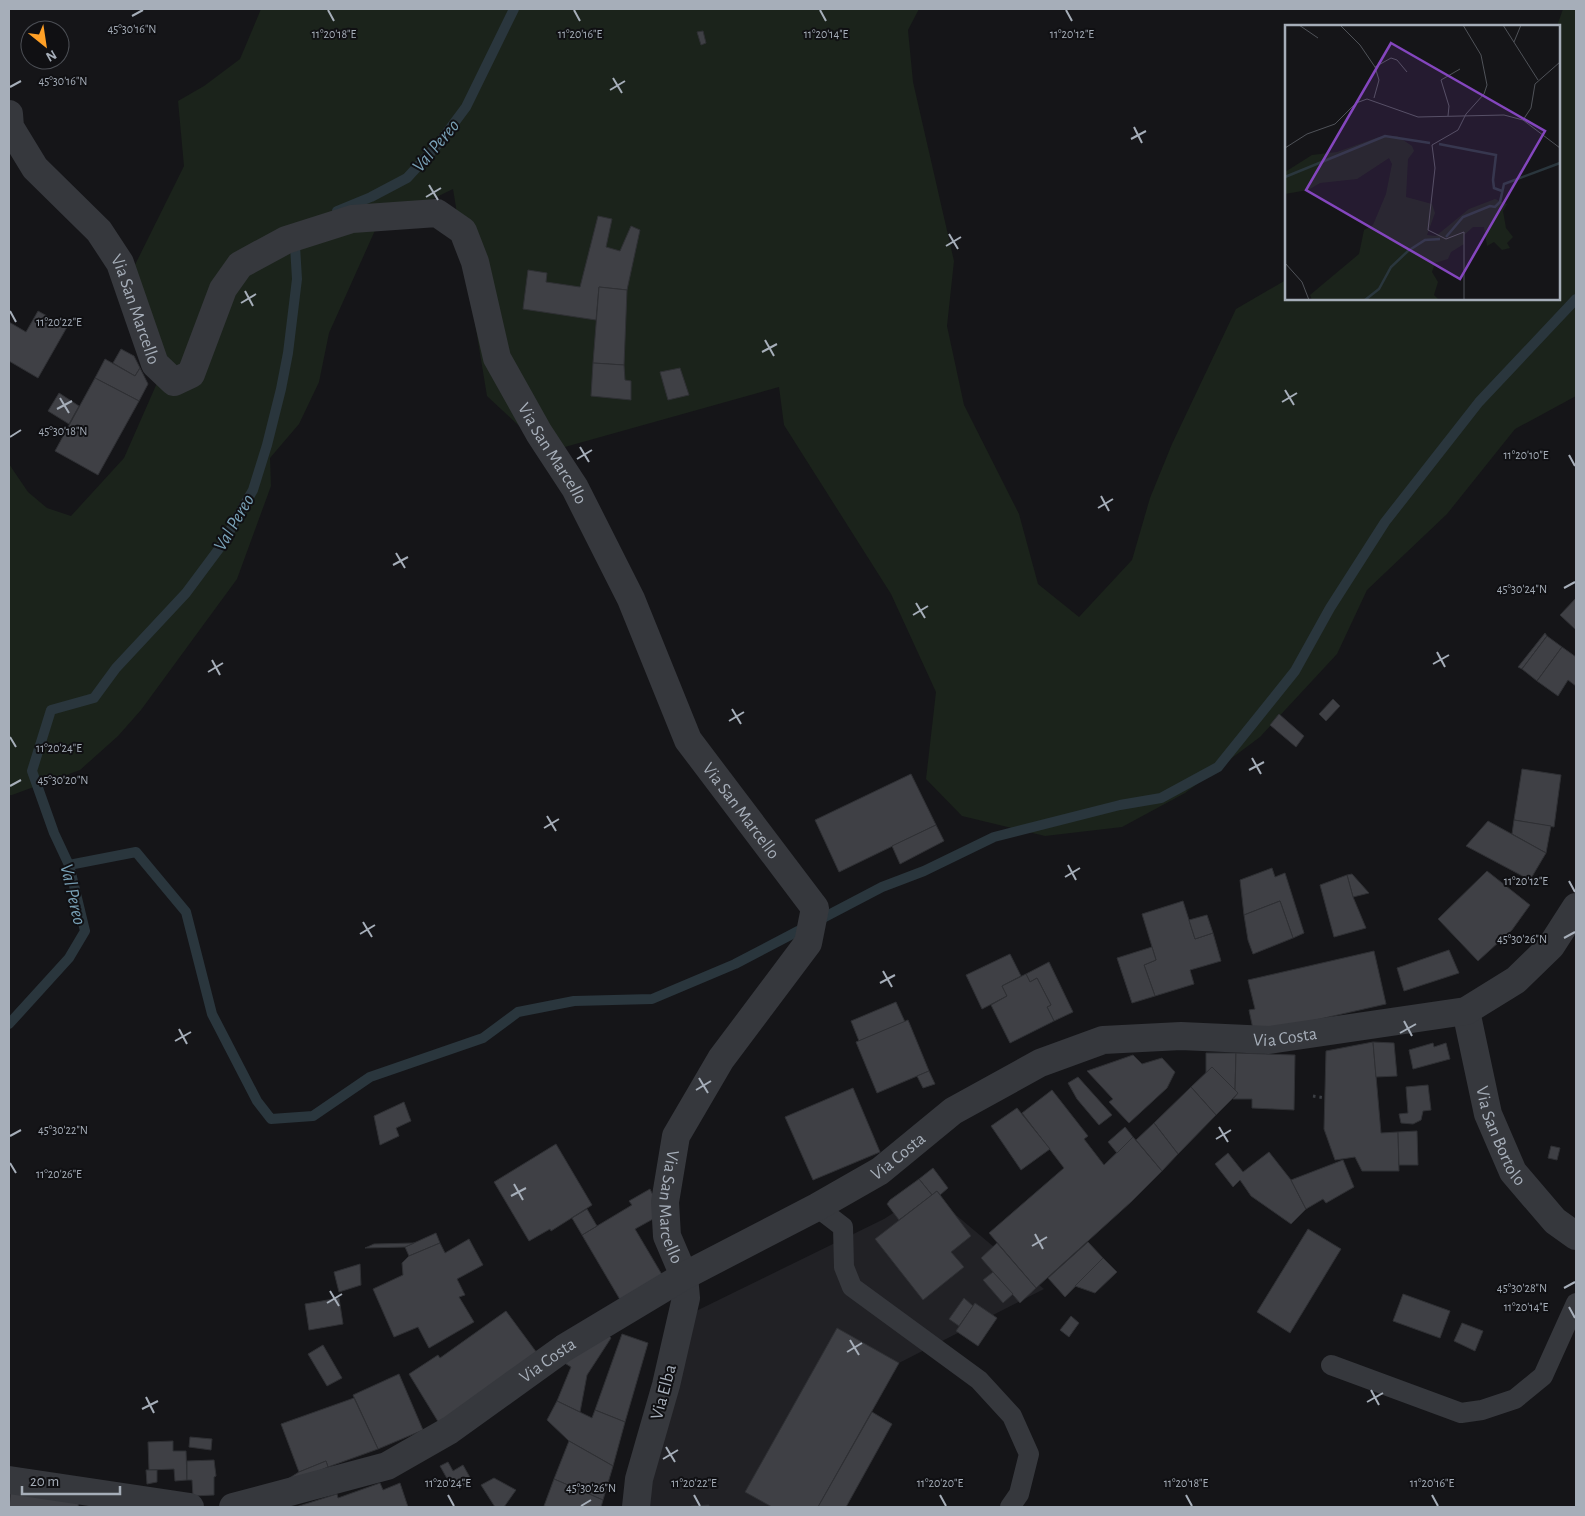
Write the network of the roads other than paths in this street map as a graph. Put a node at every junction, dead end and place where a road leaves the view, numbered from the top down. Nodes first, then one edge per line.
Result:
1 (9, 114) edge
2 (1576, 907) edge
3 (1466, 1011) junction
4 (817, 1207) junction
5 (1576, 1236) edge
6 (684, 1276) junction
7 (1576, 1304) edge
8 (1331, 1365) dead end
9 (9, 1480) edge
10 (190, 1507) edge
11 (233, 1507) edge
12 (636, 1507) edge
13 (1010, 1507) edge

1 - 6 street, Via San Marcello
2 - 3 street, Via Costa
3 - 4 street, Via Costa
3 - 5 street, Via San Bortolo
4 - 6 street, Via Costa
4 - 13 lane
6 - 11 street, Via Costa
6 - 12 street, Via Elba
7 - 8 lane
9 - 10 street

